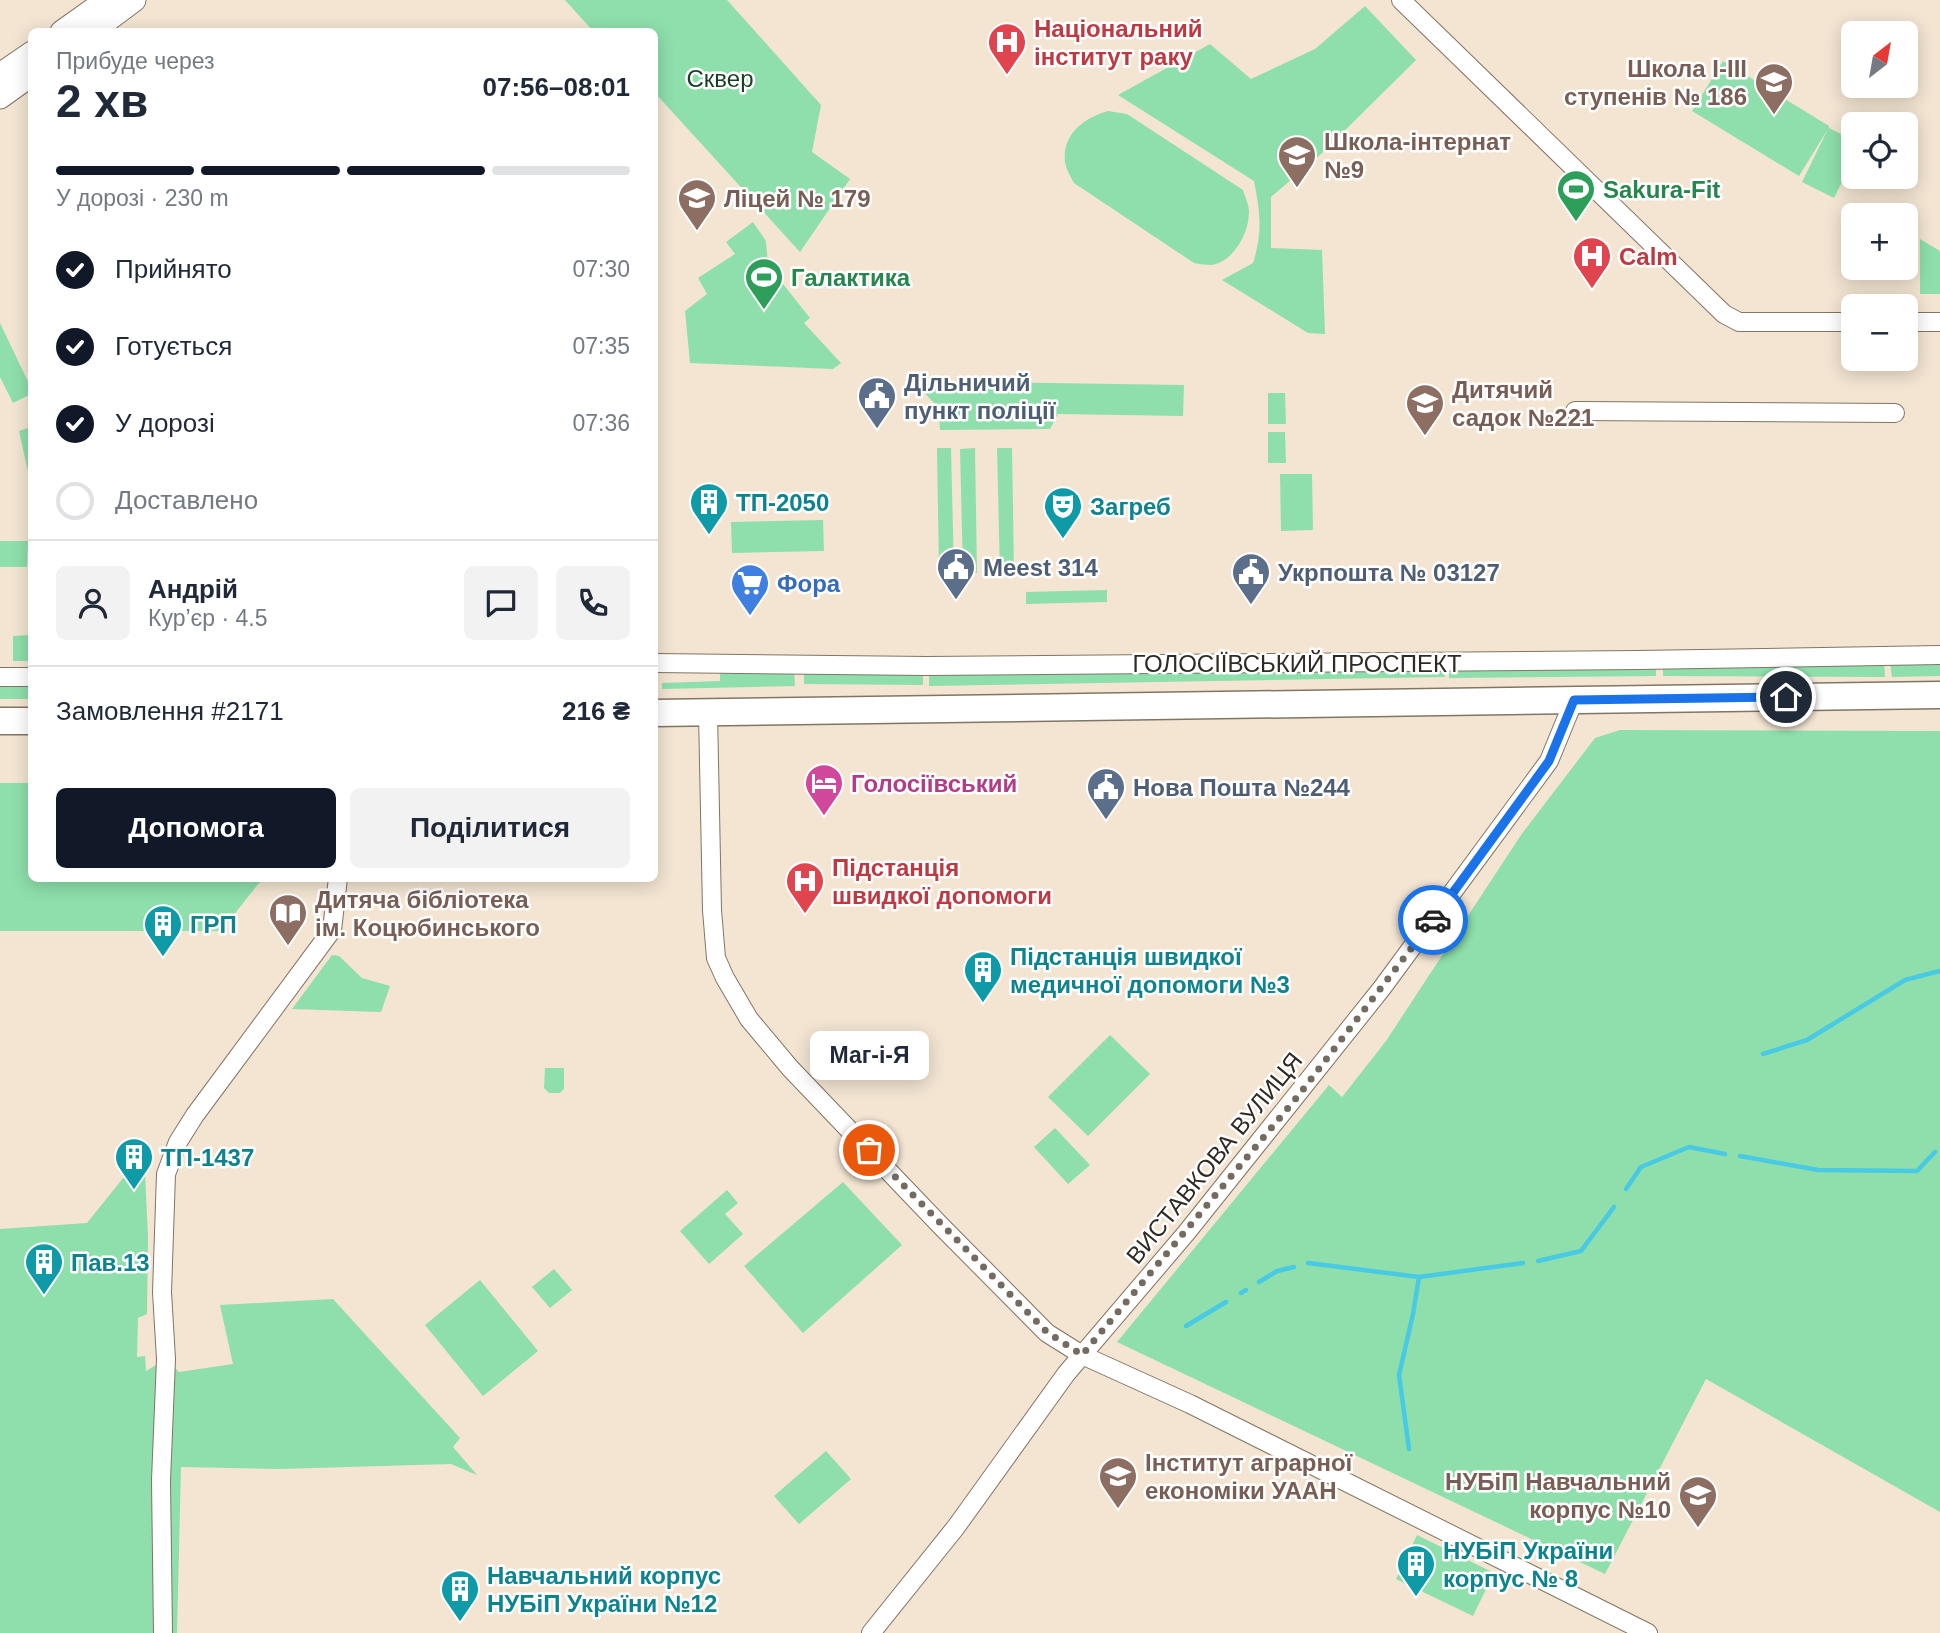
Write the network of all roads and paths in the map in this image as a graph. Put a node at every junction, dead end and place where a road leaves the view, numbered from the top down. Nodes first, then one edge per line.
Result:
1 (107, 0) edge
2 (134, 0) edge
3 (1401, 0) edge
4 (68, 28) edge
5 (96, 28) edge
6 (28, 56) edge
7 (0, 75) edge
8 (28, 77) edge
9 (0, 97) edge
10 (1841, 322) edge
11 (1918, 322) edge
12 (1940, 322) edge
13 (1575, 411) dead end
14 (1895, 412) dead end
15 (1940, 654) edge
16 (658, 663) edge
17 (0, 677) edge
18 (28, 677) edge
19 (1940, 695) edge
20 (1574, 700) junction
21 (708, 712) junction
22 (658, 713) edge
23 (0, 721) edge
24 (28, 721) edge
25 (338, 882) edge
26 (1082, 1355) junction
27 (163, 1633) edge
28 (871, 1633) edge
29 (1648, 1633) edge

1 - 4 main road
2 - 5 main road
3 - 10 street
6 - 7 main road
8 - 9 main road
11 - 12 street
13 - 14 street
15 - 16 street, ГОЛОСІЇВСЬКИЙ ПРОСПЕКТ
17 - 18 street
19 - 20 highway, ГОЛОСІЇВСЬКИЙ ПРОСПЕКТ
20 - 21 highway, ГОЛОСІЇВСЬКИЙ ПРОСПЕКТ
20 - 26 street, ВИСТАВКОВА ВУЛИЦЯ
21 - 22 highway, ГОЛОСІЇВСЬКИЙ ПРОСПЕКТ
21 - 26 street
23 - 24 highway
25 - 27 street
26 - 28 street, ВИСТАВКОВА ВУЛИЦЯ
26 - 29 street

